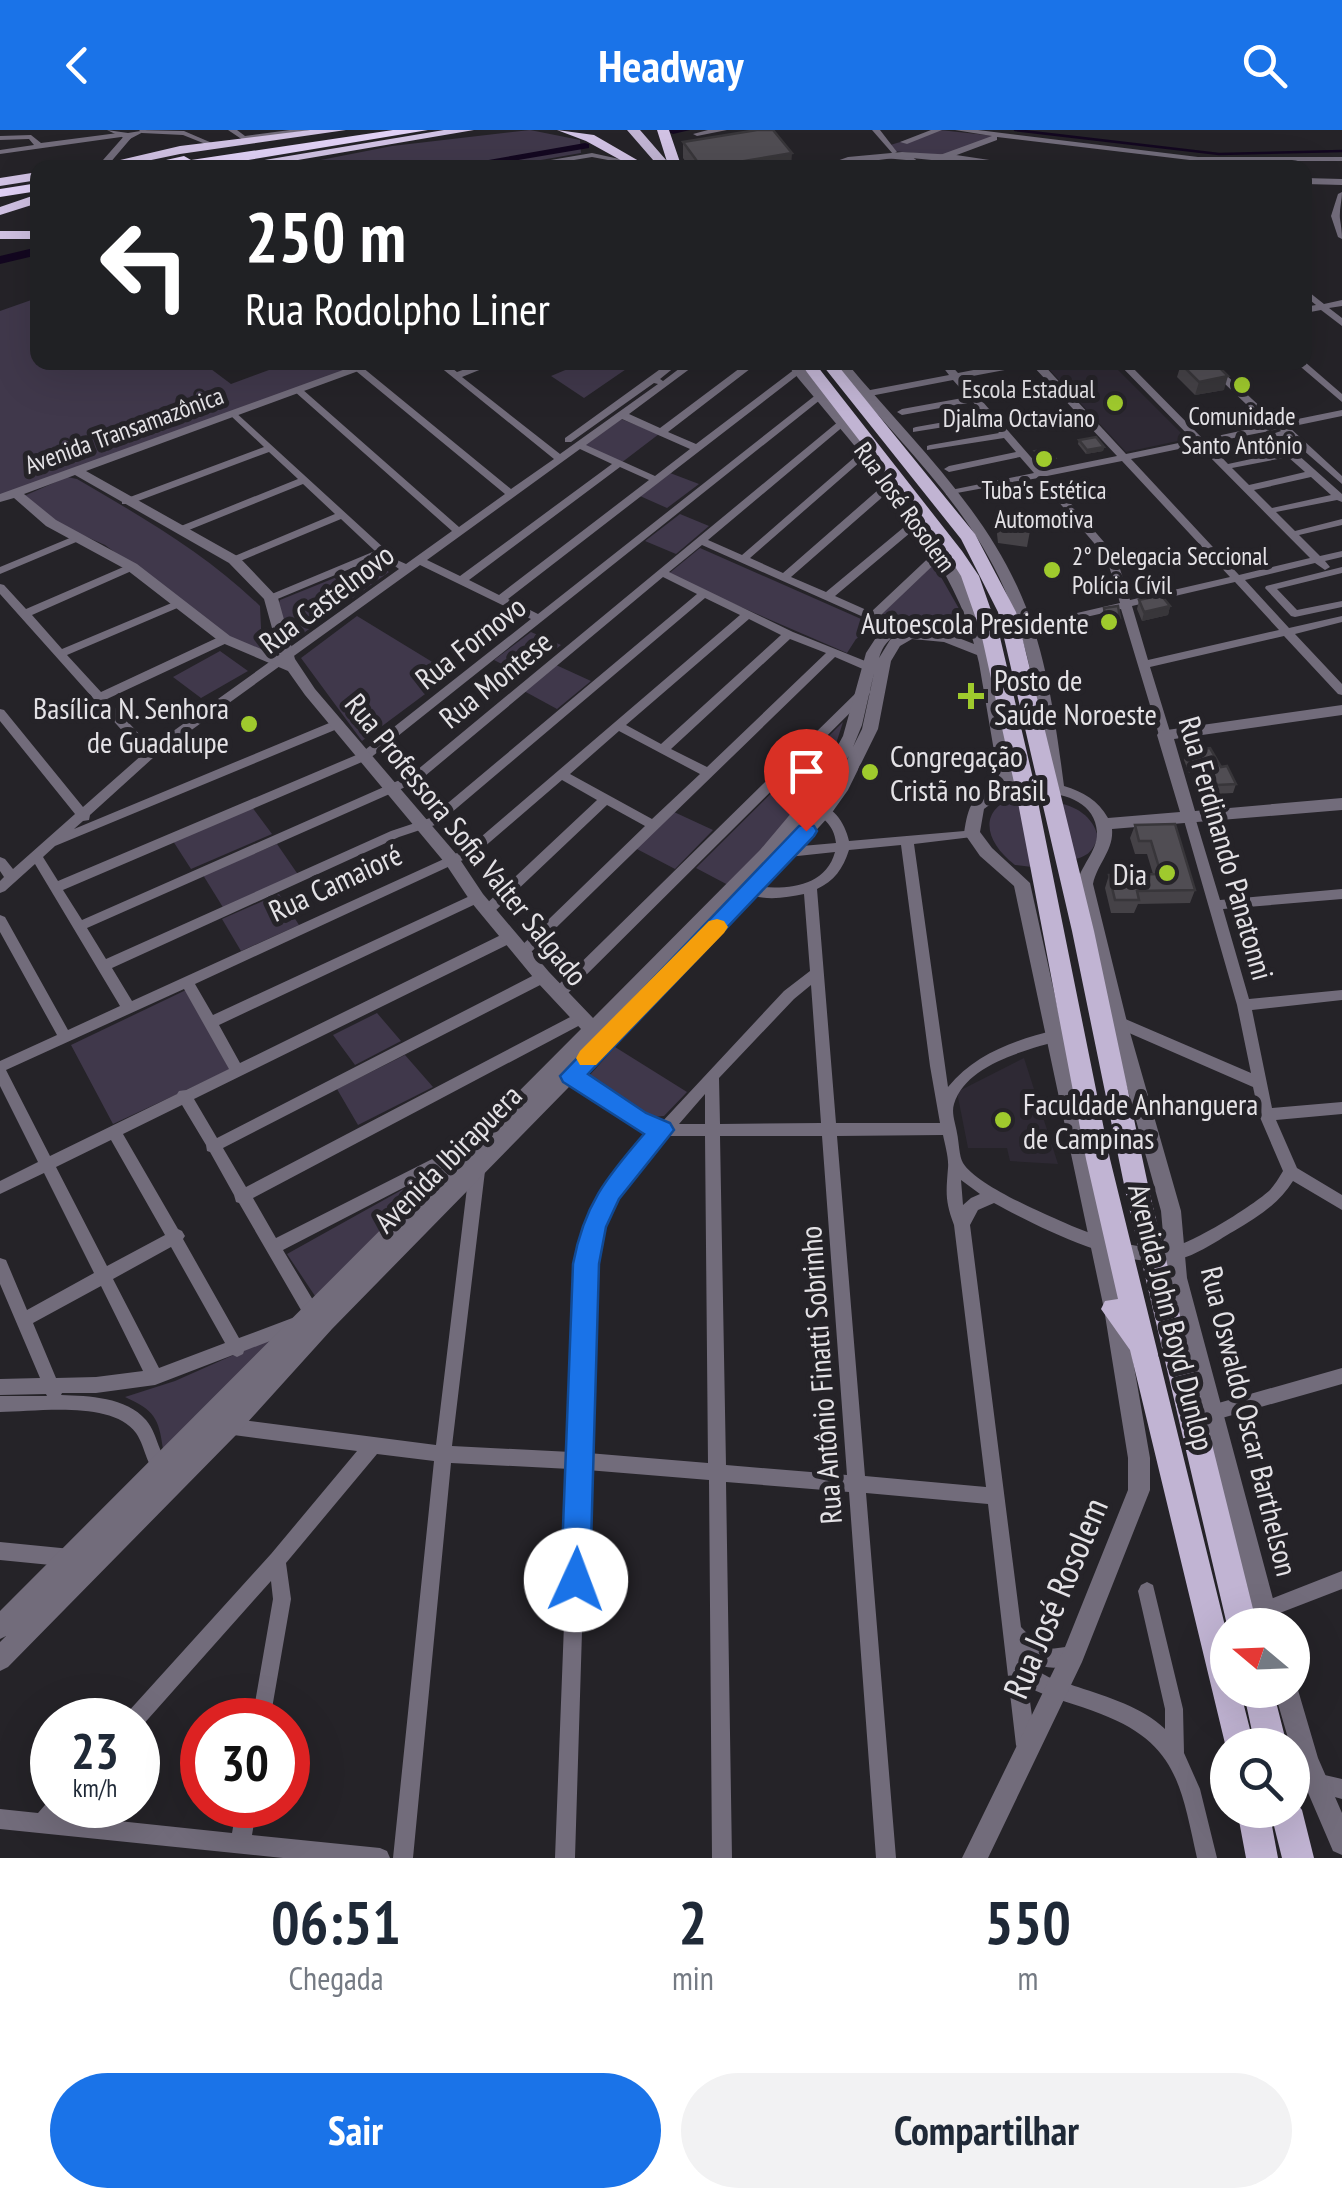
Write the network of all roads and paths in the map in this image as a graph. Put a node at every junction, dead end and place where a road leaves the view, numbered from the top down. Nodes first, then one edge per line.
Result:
1 (232, 130) edge
2 (308, 130) edge
3 (340, 130) edge
4 (386, 130) edge
5 (468, 130) edge
6 (482, 130) edge
7 (563, 130) edge
8 (621, 130) edge
9 (634, 130) edge
10 (663, 130) edge
11 (723, 130) edge
12 (876, 130) edge
13 (938, 130) edge
14 (962, 130) edge
15 (142, 131) edge
16 (28, 133) edge
17 (427, 133) edge
18 (119, 134) edge
19 (696, 134) dead end
20 (999, 136) junction
21 (293, 137) junction
22 (0, 138) edge
23 (904, 142) dead end
24 (39, 146) junction
25 (207, 147) junction
26 (0, 152) edge
27 (892, 152) junction
28 (1166, 156) junction
29 (850, 157) junction
30 (943, 157) junction
31 (552, 159) joint
32 (108, 160) edge
33 (131, 160) edge
34 (154, 160) edge
35 (189, 160) edge
36 (227, 160) edge
37 (269, 160) edge
38 (547, 160) edge
39 (612, 160) edge
40 (631, 160) edge
41 (647, 160) edge
42 (664, 160) edge
43 (670, 160) edge
44 (843, 160) edge
45 (907, 160) edge
46 (961, 160) edge
47 (1167, 160) edge
48 (1226, 160) edge
49 (1312, 162) edge
50 (1340, 162) edge
51 (1312, 179) edge
52 (1342, 179) edge
53 (30, 181) edge
54 (0, 185) edge
55 (1342, 194) edge
56 (30, 197) edge
57 (30, 199) edge
58 (0, 201) edge
59 (0, 211) edge
60 (0, 235) edge
61 (30, 236) edge
62 (1342, 237) edge
63 (1312, 298) edge
64 (1342, 303) edge
65 (1323, 307) junction
66 (1312, 309) edge
67 (1342, 322) edge
68 (356, 370) edge
69 (360, 370) edge
70 (448, 370) edge
71 (472, 370) edge
72 (670, 370) edge
73 (680, 370) edge
74 (745, 370) edge
75 (793, 370) edge
76 (802, 370) edge
77 (804, 370) edge
78 (837, 370) edge
79 (841, 370) edge
80 (950, 370) edge
81 (994, 370) edge
82 (1041, 370) edge
83 (1129, 370) edge
84 (1215, 370) edge
85 (1308, 370) edge
86 (455, 376) junction
87 (956, 378) junction
88 (659, 382) junction
89 (299, 390) junction
90 (865, 394) junction
91 (820, 396) junction
92 (974, 399) junction
93 (1342, 400) edge
94 (902, 412) dead end
95 (1342, 413) edge
96 (234, 414) junction
97 (622, 415) junction
98 (989, 416) junction
99 (842, 423) junction
100 (916, 430) dead end
101 (1279, 430) junction
102 (661, 432) junction
103 (1006, 435) junction
104 (1202, 442) junction
105 (573, 443) junction
106 (270, 448) junction
107 (697, 448) junction
108 (930, 448) dead end
109 (866, 452) junction
110 (1292, 453) junction
111 (1022, 454) junction
112 (560, 458) junction
113 (1124, 458) junction
114 (1342, 461) edge
115 (618, 464) junction
116 (1324, 464) junction
117 (1234, 466) junction
118 (949, 468) dead end
119 (76, 471) junction
120 (1313, 473) junction
121 (1040, 474) junction
122 (304, 480) junction
123 (656, 480) junction
124 (1342, 481) edge
125 (890, 485) junction
126 (1251, 488) junction
127 (16, 493) junction
128 (950, 493) junction
129 (511, 494) junction
130 (1340, 497) edge
131 (0, 498) edge
132 (126, 502) junction
133 (1277, 509) junction
134 (342, 515) junction
135 (918, 520) junction
136 (1342, 522) edge
137 (180, 530) junction
138 (458, 532) junction
139 (1300, 532) junction
140 (77, 538) junction
141 (702, 541) junction
142 (942, 551) junction
143 (1342, 551) edge
144 (382, 552) junction
145 (743, 559) junction
146 (234, 560) junction
147 (419, 560) junction
148 (132, 568) junction
149 (1329, 568) edge
150 (406, 569) junction
151 (0, 571) edge
152 (663, 573) junction
153 (786, 578) junction
154 (1236, 578) junction
155 (462, 580) junction
156 (0, 587) edge
157 (704, 592) junction
158 (828, 596) junction
159 (271, 598) junction
160 (502, 598) junction
161 (178, 604) junction
162 (1126, 604) junction
163 (1342, 604) edge
164 (25, 614) junction
165 (748, 614) junction
166 (874, 616) junction
167 (540, 619) junction
168 (1342, 619) edge
169 (974, 622) junction
170 (1024, 628) junction
171 (904, 631) junction
172 (1286, 632) junction
173 (789, 634) junction
174 (281, 636) junction
175 (224, 639) junction
176 (252, 651) junction
177 (983, 652) junction
178 (834, 653) junction
179 (60, 654) junction
180 (286, 663) junction
181 (1144, 665) junction
182 (876, 670) junction
183 (866, 690) junction
184 (1342, 691) edge
185 (99, 698) junction
186 (1342, 710) edge
187 (0, 713) edge
188 (338, 724) junction
189 (618, 726) junction
190 (1165, 735) junction
191 (663, 749) junction
192 (150, 754) junction
193 (365, 756) junction
194 (708, 774) junction
195 (562, 775) junction
196 (1035, 788) junction
197 (392, 789) junction
198 (606, 800) junction
199 (1342, 804) edge
200 (817, 807) junction
201 (82, 812) junction
202 (1189, 817) junction
203 (99, 824) junction
204 (418, 824) junction
205 (1103, 824) junction
206 (654, 826) junction
207 (972, 833) junction
208 (907, 842) junction
209 (50, 844) junction
210 (844, 848) junction
211 (788, 852) junction
212 (766, 854) junction
213 (36, 856) junction
214 (451, 859) junction
215 (0, 862) edge
216 (12, 877) junction
217 (57, 887) junction
218 (0, 888) edge
219 (810, 888) junction
220 (751, 891) junction
221 (1342, 894) edge
222 (483, 903) junction
223 (1216, 905) junction
224 (0, 920) edge
225 (80, 926) junction
226 (510, 937) junction
227 (523, 951) junction
228 (104, 966) junction
229 (818, 972) junction
230 (543, 977) junction
231 (186, 981) junction
232 (558, 994) junction
233 (1342, 995) edge
234 (1244, 1005) junction
235 (129, 1008) junction
236 (1118, 1022) junction
237 (210, 1023) junction
238 (591, 1030) junction
239 (1056, 1036) junction
240 (65, 1037) junction
241 (937, 1066) junction
242 (0, 1070) edge
243 (238, 1070) junction
244 (565, 1070) junction
245 (967, 1073) junction
246 (712, 1076) junction
247 (1258, 1084) junction
248 (184, 1095) junction
249 (946, 1107) junction
250 (1342, 1108) edge
251 (1266, 1115) junction
252 (828, 1129) junction
253 (662, 1130) junction
254 (950, 1130) junction
255 (114, 1131) junction
256 (710, 1131) junction
257 (212, 1147) junction
258 (475, 1162) junction
259 (47, 1164) junction
260 (956, 1166) junction
261 (1292, 1172) junction
262 (0, 1188) edge
263 (241, 1197) junction
264 (993, 1197) junction
265 (1342, 1203) edge
266 (962, 1226) junction
267 (177, 1236) junction
268 (1109, 1245) junction
269 (272, 1248) junction
270 (1165, 1254) junction
271 (0, 1266) edge
272 (104, 1275) junction
273 (1114, 1310) junction
274 (314, 1317) junction
275 (25, 1319) junction
276 (237, 1348) junction
277 (1146, 1349) junction
278 (155, 1377) junction
279 (1340, 1381) edge
280 (0, 1387) edge
281 (55, 1397) junction
282 (0, 1404) edge
283 (1215, 1412) junction
284 (209, 1416) junction
285 (229, 1427) junction
286 (373, 1445) junction
287 (444, 1454) junction
288 (580, 1461) junction
289 (166, 1472) junction
290 (718, 1474) junction
291 (856, 1488) junction
292 (997, 1496) junction
293 (0, 1551) edge
294 (69, 1557) junction
295 (277, 1560) junction
296 (88, 1570) junction
297 (1342, 1580) edge
298 (1147, 1591) dead end
299 (1255, 1608) edge
300 (1256, 1608) edge
301 (1283, 1608) edge
302 (0, 1626) edge
303 (1014, 1626) junction
304 (1074, 1654) junction
305 (0, 1659) edge
306 (1018, 1660) junction
307 (1058, 1689) junction
308 (154, 1698) edge
309 (266, 1698) edge
310 (1292, 1708) edge
311 (1234, 1728) edge
312 (1027, 1750) junction
313 (1176, 1751) junction
314 (1316, 1784) junction
315 (1342, 1789) edge
316 (0, 1819) edge
317 (30, 1822) edge
318 (89, 1828) edge
319 (243, 1828) edge
320 (1250, 1828) edge
321 (1256, 1828) edge
322 (1290, 1828) edge
323 (1341, 1836) edge
324 (240, 1844) junction
325 (380, 1858) edge
326 (403, 1858) edge
327 (564, 1858) edge
328 (722, 1858) edge
329 (886, 1858) edge
330 (975, 1858) edge
331 (1207, 1858) edge
332 (1246, 1858) edge
333 (1262, 1858) edge
334 (1298, 1858) edge

1 - 2 street
3 - 21 highway
4 - 35 highway
5 - 17 highway
6 - 17 highway
7 - 40 highway
8 - 41 main road
9 - 42 main road
10 - 43 highway
11 - 19 street
12 - 27 street
13 - 23 street
14 - 20 street
15 - 18 street
15 - 25 street
16 - 22 street
16 - 24 street
17 - 36 highway
17 - 37 highway
18 - 24 street
18 - 32 street
20 - 28 street
20 - 30 street
21 - 25 highway
21 - 33 highway
24 - 26 street
25 - 34 highway
27 - 29 street
27 - 30 street
28 - 47 street
28 - 48 street
29 - 44 street
29 - 45 street
30 - 46 street
31 - 38 street
31 - 39 street
49 - 50 street
51 - 52 street
53 - 54 highway
55 - 62 street
56 - 58 highway
57 - 59 highway
60 - 61 highway
63 - 65 street
64 - 65 street
65 - 66 street
65 - 67 street
68 - 89 street, Avenida Transamazônica
69 - 129 street
70 - 86 street
71 - 86 street
72 - 88 street
73 - 88 street, Rua Castelnovo
74 - 102 street
75 - 107 street
76 - 91 street, Rua José Rosolem
77 - 196 main road, Avenida John Boyd Dunlop
78 - 196 main road, Avenida John Boyd Dunlop
79 - 90 street
80 - 87 street, Rua Ferdinando Panatonni
81 - 87 street
82 - 113 street
83 - 104 street
84 - 101 street
85 - 93 street
86 - 112 street
87 - 90 street
87 - 92 street, Rua Ferdinando Panatonni
88 - 97 street, Rua Castelnovo
88 - 105 street
89 - 96 street, Avenida Transamazônica
89 - 138 street
90 - 128 street
91 - 99 street, Rua José Rosolem
91 - 167 street, Rua Fornovo
92 - 94 street
92 - 98 street, Rua Ferdinando Panatonni
95 - 101 street
96 - 106 street
96 - 119 street, Avenida Transamazônica
97 - 102 street
97 - 105 street, Rua Castelnovo
98 - 100 street
98 - 103 street, Rua Ferdinando Panatonni
99 - 109 street, Rua José Rosolem
99 - 141 street, Rua Montese
101 - 104 street
101 - 110 street
101 - 116 street
101 - 117 street
102 - 107 street
103 - 108 street
103 - 111 street, Rua Ferdinando Panatonni
104 - 113 street
104 - 126 street
105 - 112 street, Rua Castelnovo
105 - 115 street
106 - 122 street
106 - 132 street
107 - 123 street
109 - 125 street, Rua José Rosolem
109 - 145 street
110 - 117 street
110 - 120 street
111 - 118 street
111 - 121 street, Rua Ferdinando Panatonni
112 - 129 street, Rua Castelnovo
113 - 121 street
113 - 154 street
114 - 116 street
115 - 123 street
115 - 155 street
116 - 124 street
117 - 126 street
119 - 127 street, Avenida Transamazônica
119 - 132 street
120 - 126 street
120 - 130 street
121 - 128 street
121 - 162 street, Rua Ferdinando Panatonni
122 - 134 street
122 - 137 street
123 - 160 street
125 - 135 street, Rua José Rosolem
125 - 153 street
126 - 133 street
126 - 149 street
127 - 131 street, Avenida Transamazônica
127 - 140 street
128 - 170 street
129 - 138 street, Rua Castelnovo
130 - 133 street
132 - 137 street
133 - 139 street
134 - 144 street
134 - 146 street
135 - 142 street, Rua José Rosolem
135 - 158 street
136 - 139 street
137 - 146 street
138 - 147 street, Rua Castelnovo
139 - 143 street
140 - 148 street
140 - 151 street
141 - 145 street
141 - 152 street, Rua Montese
142 - 166 street
142 - 169 street, Rua José Rosolem
143 - 149 street
144 - 150 street
144 - 159 street
145 - 153 street
146 - 159 street
147 - 150 street, Rua Castelnovo
147 - 155 street
148 - 161 street
148 - 164 street
149 - 154 street
149 - 163 street
150 - 180 street, Rua Castelnovo
152 - 157 street
152 - 197 street, Rua Montese
153 - 158 street
154 - 162 street
154 - 172 street
155 - 160 street
156 - 164 street
157 - 165 street
157 - 204 street
158 - 166 street
159 - 174 street
160 - 167 street
161 - 175 street
161 - 179 street
162 - 170 street
162 - 181 street, Rua Ferdinando Panatonni
164 - 179 street
165 - 173 street
165 - 189 street, Rua Camaioré
166 - 171 street
167 - 193 street, Rua Fornovo
168 - 172 street
169 - 171 street
169 - 177 street, Rua José Rosolem
170 - 196 street
171 - 177 street
171 - 182 street, Avenida Ibirapuera
172 - 181 street
172 - 184 street
173 - 178 street
173 - 191 street
174 - 176 street
174 - 180 street
175 - 176 street
175 - 185 street
176 - 180 street
177 - 196 street, Rua José Rosolem
178 - 182 street
178 - 194 street
179 - 185 street
180 - 188 street, Rua Professora Sofia Valter Salgado
180 - 192 street, Rua Castelnovo
181 - 190 street, Rua Ferdinando Panatonni
182 - 183 street, Avenida Ibirapuera
182 - 200 street, Avenida Ibirapuera
183 - 200 street, Avenida Ibirapuera
183 - 232 street
185 - 192 street
186 - 190 street
187 - 201 street
188 - 193 street, Rua Professora Sofia Valter Salgado
188 - 203 street
189 - 191 street
189 - 195 street, Rua Camaioré
190 - 202 street, Rua Ferdinando Panatonni
191 - 194 street
192 - 201 street, Rua Castelnovo
193 - 197 street, Rua Professora Sofia Valter Salgado
193 - 217 street, Rua Fornovo
194 - 206 street
195 - 198 street
195 - 214 street, Rua Camaioré
196 - 205 street
196 - 207 street
196 - 268 main road, Avenida John Boyd Dunlop
196 - 270 main road, Avenida John Boyd Dunlop
197 - 204 street, Rua Professora Sofia Valter Salgado
197 - 225 street, Rua Montese
198 - 206 street
198 - 222 street
199 - 202 street
200 - 210 street
200 - 211 street, Avenida Ibirapuera
200 - 212 street, Avenida Ibirapuera
201 - 203 street
201 - 209 street, Rua Castelnovo
202 - 205 street
202 - 223 street, Rua Ferdinando Panatonni
203 - 209 street
204 - 214 street, Rua Professora Sofia Valter Salgado
204 - 228 street
205 - 236 street, Rua Oswaldo Oscar Barthelson
206 - 227 street
207 - 208 street
207 - 239 street, Rua José Rosolem
208 - 210 street
208 - 241 street
209 - 213 street, Rua Castelnovo
210 - 211 street
210 - 219 street
211 - 212 street
211 - 220 street, Avenida Ibirapuera
212 - 238 street, Avenida Ibirapuera
213 - 216 street, Rua Castelnovo
213 - 217 street
214 - 222 street, Rua Professora Sofia Valter Salgado
214 - 231 street, Rua Camaioré
215 - 216 street
216 - 218 street, Rua Castelnovo
217 - 225 street
219 - 220 street
219 - 229 street, Rua Antônio Finatti Sobrinho
220 - 238 street, Avenida Ibirapuera
221 - 223 street
222 - 226 street, Rua Professora Sofia Valter Salgado
222 - 237 street
223 - 234 street, Rua Ferdinando Panatonni
224 - 240 street
225 - 228 street
226 - 227 street, Rua Professora Sofia Valter Salgado
226 - 243 street
227 - 230 street, Rua Professora Sofia Valter Salgado
228 - 235 street
229 - 246 street
229 - 252 street, Rua Antônio Finatti Sobrinho
230 - 232 street, Rua Professora Sofia Valter Salgado
230 - 257 street
231 - 235 street, Rua Camaioré
231 - 237 street
232 - 238 street, Rua Professora Sofia Valter Salgado
233 - 234 street
234 - 247 street, Rua Ferdinando Panatonni
235 - 240 street, Rua Camaioré
236 - 247 street
236 - 270 street, Rua Oswaldo Oscar Barthelson
237 - 243 street
238 - 244 street, Avenida Ibirapuera
238 - 263 street
239 - 245 street
239 - 268 street, Rua José Rosolem
240 - 242 street, Rua Camaioré
241 - 245 street
241 - 249 street
242 - 259 street
243 - 248 street
244 - 253 street
244 - 258 street, Avenida Ibirapuera
245 - 249 street
246 - 253 street
246 - 256 street
247 - 251 street, Rua Ferdinando Panatonni
248 - 255 street
248 - 257 street
249 - 254 street
250 - 251 street
251 - 261 street, Rua Ferdinando Panatonni
252 - 254 street
252 - 256 street
252 - 291 street, Rua Antônio Finatti Sobrinho
253 - 256 street
253 - 288 street
254 - 260 street
255 - 259 street
255 - 267 street
256 - 290 street
257 - 263 street
258 - 269 street
258 - 274 street, Avenida Ibirapuera
258 - 287 street
259 - 262 street
259 - 272 street
260 - 264 street
260 - 266 street
261 - 265 street
261 - 270 street
263 - 269 street
264 - 266 street
264 - 268 street
266 - 292 street
267 - 272 street
267 - 276 street
268 - 270 street
268 - 273 street, Rua José Rosolem
268 - 277 main road, Avenida John Boyd Dunlop
269 - 274 street
270 - 283 street, Rua Oswaldo Oscar Barthelson
270 - 299 main road, Avenida John Boyd Dunlop
271 - 275 street
272 - 275 street
272 - 278 street
273 - 277 main road
273 - 304 street, Rua José Rosolem
274 - 276 street
274 - 284 street, Avenida Ibirapuera
274 - 285 street, Avenida Ibirapuera
275 - 281 street
276 - 278 street
277 - 311 main road, Avenida John Boyd Dunlop
278 - 281 street
279 - 283 street
280 - 281 street
281 - 282 street
281 - 289 street
283 - 300 street, Rua Oswaldo Oscar Barthelson
284 - 285 street
284 - 289 street, Avenida Ibirapuera
285 - 286 street
285 - 289 street, Avenida Ibirapuera
286 - 287 street
286 - 295 street
287 - 288 street
287 - 326 street
288 - 290 street
288 - 327 street
289 - 294 street, Avenida Ibirapuera
289 - 296 street, Avenida Ibirapuera
290 - 291 street
290 - 328 street
291 - 292 street
291 - 329 street, Rua Antônio Finatti Sobrinho
292 - 303 street
293 - 294 street
294 - 296 street
294 - 302 street, Avenida Ibirapuera
295 - 308 street
295 - 309 street
296 - 305 street, Avenida Ibirapuera
297 - 301 street
298 - 313 street
303 - 304 street
303 - 306 street
304 - 307 street, Rua José Rosolem
306 - 307 street
306 - 312 street
307 - 312 street, Rua José Rosolem
307 - 313 street
310 - 314 street
312 - 330 street, Rua José Rosolem
313 - 331 street
314 - 315 street
314 - 323 street
316 - 317 street
318 - 324 street
319 - 324 street
320 - 332 street
321 - 333 main road
322 - 334 main road
324 - 325 street

